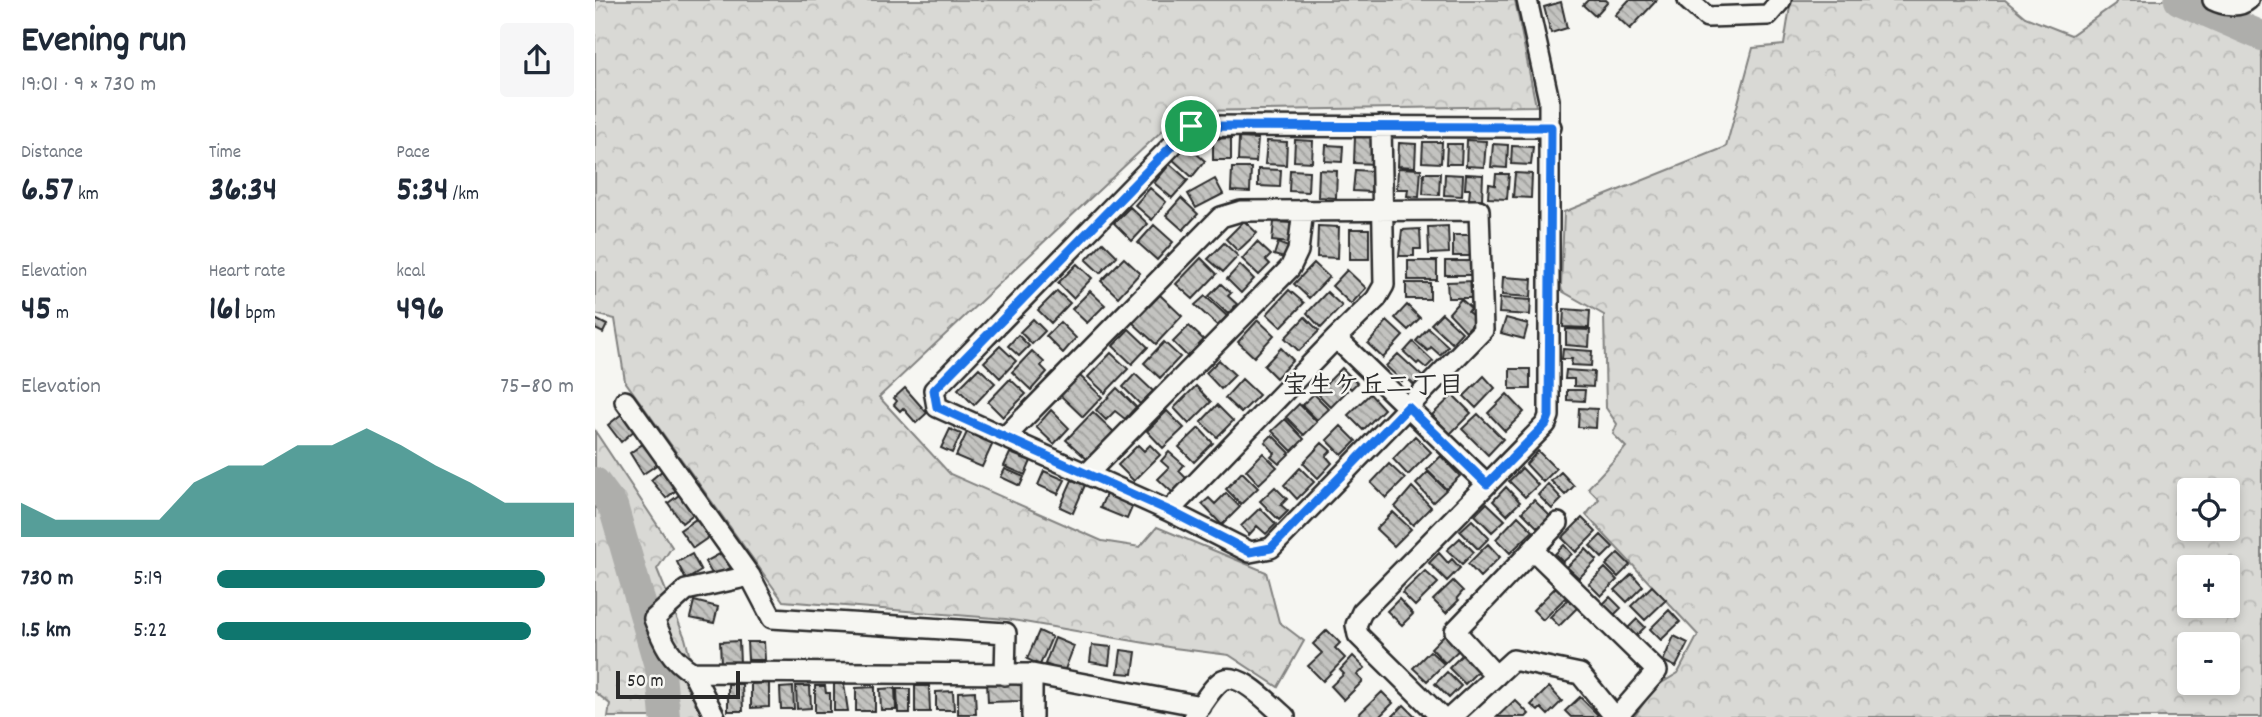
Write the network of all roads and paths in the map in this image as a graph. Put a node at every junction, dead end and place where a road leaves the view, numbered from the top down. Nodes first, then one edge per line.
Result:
1 (1527, 0) edge
2 (1780, 0) edge
3 (2213, 0) edge
4 (2248, 0) edge
5 (1697, 4) edge
6 (1381, 126) junction
7 (1551, 127) junction
8 (1383, 209) junction
9 (1303, 210) junction
10 (1336, 338) junction
11 (625, 401) dead end
12 (1408, 407) junction
13 (1005, 437) junction
14 (1087, 474) junction
15 (1487, 484) junction
16 (1170, 511) junction
17 (1558, 523) dead end
18 (1533, 550) junction
19 (750, 576) junction
20 (692, 672) junction
21 (1032, 674) junction
22 (1005, 675) junction
23 (1496, 676) junction
24 (1197, 712) edge
25 (715, 717) edge
26 (1032, 717) edge
27 (1285, 717) edge
28 (1441, 717) edge
29 (1451, 717) edge
30 (1616, 717) edge

1 - 7 street
2 - 5 street
3 - 4 street
6 - 7 street
6 - 8 street
6 - 13 street
7 - 15 street
8 - 9 street
8 - 10 street
8 - 12 street
9 - 13 street
9 - 14 street
10 - 12 street
10 - 16 street
11 - 19 street
12 - 15 street
12 - 16 street
13 - 14 street
14 - 16 street
15 - 28 street
17 - 18 street
18 - 23 street
18 - 30 street
19 - 20 street
19 - 22 street
20 - 22 street
20 - 25 street
21 - 22 street
21 - 24 street
21 - 26 street
23 - 29 street
23 - 30 street
24 - 27 street

